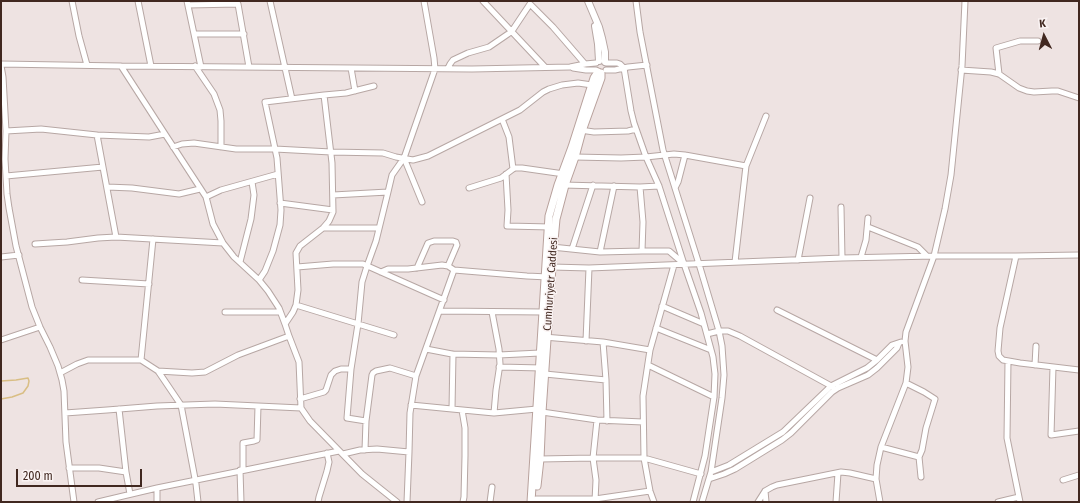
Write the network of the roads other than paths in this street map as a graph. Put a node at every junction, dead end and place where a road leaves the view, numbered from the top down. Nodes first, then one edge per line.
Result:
1 (72, 1) edge
2 (138, 1) edge
3 (270, 1) edge
4 (424, 1) edge
5 (483, 1) edge
6 (584, 1) edge
7 (588, 1) edge
8 (636, 1) edge
9 (966, 1) edge
10 (531, 2) edge
11 (188, 3) edge
12 (512, 31) junction
13 (194, 34) junction
14 (244, 34) junction
15 (1038, 41) dead end
16 (602, 63) junction
17 (585, 64) junction
18 (1, 65) edge
19 (87, 65) junction
20 (647, 65) junction
21 (121, 66) junction
22 (151, 66) junction
23 (198, 67) junction
24 (249, 67) junction
25 (545, 67) junction
26 (570, 67) junction
27 (285, 68) junction
28 (351, 68) junction
29 (448, 68) junction
30 (624, 68) junction
31 (434, 69) junction
32 (961, 70) junction
33 (600, 71) junction
34 (999, 74) junction
35 (592, 85) junction
36 (374, 86) dead end
37 (355, 91) junction
38 (324, 95) junction
39 (1079, 98) edge
40 (292, 99) junction
41 (766, 116) dead end
42 (502, 119) junction
43 (636, 129) junction
44 (580, 130) junction
45 (6, 131) junction
46 (164, 134) junction
47 (97, 135) junction
48 (173, 147) junction
49 (221, 147) junction
50 (275, 149) junction
51 (331, 152) junction
52 (664, 155) junction
53 (685, 155) junction
54 (575, 157) junction
55 (646, 157) junction
56 (404, 158) junction
57 (3, 159) edge
58 (746, 166) junction
59 (103, 167) junction
60 (513, 169) junction
61 (278, 174) junction
62 (506, 174) junction
63 (565, 175) junction
64 (6, 176) junction
65 (252, 182) junction
66 (561, 185) junction
67 (593, 185) junction
68 (614, 186) junction
69 (659, 186) junction
70 (107, 187) junction
71 (640, 187) junction
72 (469, 188) dead end
73 (674, 188) junction
74 (200, 189) junction
75 (388, 192) junction
76 (4, 195) edge
77 (333, 195) junction
78 (206, 197) junction
79 (810, 198) dead end
80 (422, 202) dead end
81 (280, 203) junction
82 (841, 207) dead end
83 (333, 210) junction
84 (868, 218) dead end
85 (552, 227) junction
86 (868, 227) junction
87 (323, 228) junction
88 (379, 228) junction
89 (116, 237) junction
90 (153, 239) junction
91 (223, 243) junction
92 (35, 244) dead end
93 (552, 247) junction
94 (572, 249) junction
95 (642, 251) junction
96 (600, 252) junction
97 (1079, 254) edge
98 (19, 255) junction
99 (927, 256) junction
100 (934, 256) junction
101 (1016, 256) junction
102 (1, 257) edge
103 (861, 257) junction
104 (842, 258) junction
105 (798, 260) junction
106 (240, 262) junction
107 (735, 262) junction
108 (684, 264) junction
109 (699, 264) junction
110 (674, 265) junction
111 (367, 266) junction
112 (448, 266) junction
113 (297, 267) junction
114 (552, 267) junction
115 (417, 268) junction
116 (589, 268) junction
117 (454, 270) junction
118 (381, 272) junction
119 (548, 277) junction
120 (82, 280) dead end
121 (259, 280) junction
122 (149, 284) junction
123 (444, 300) junction
124 (296, 305) junction
125 (662, 306) junction
126 (777, 310) dead end
127 (440, 311) junction
128 (225, 312) dead end
129 (280, 312) junction
130 (492, 312) junction
131 (543, 312) junction
132 (285, 324) junction
133 (358, 324) junction
134 (704, 324) junction
135 (40, 327) junction
136 (656, 328) junction
137 (719, 331) junction
138 (707, 334) junction
139 (394, 335) dead end
140 (289, 336) junction
141 (545, 337) junction
142 (1, 340) edge
143 (586, 341) junction
144 (905, 341) junction
145 (603, 342) junction
146 (899, 343) junction
147 (1036, 346) dead end
148 (426, 349) junction
149 (650, 350) junction
150 (711, 350) junction
151 (540, 353) junction
152 (453, 354) junction
153 (500, 355) junction
154 (141, 360) junction
155 (877, 360) junction
156 (1008, 361) junction
157 (648, 365) junction
158 (1035, 365) junction
159 (500, 367) junction
160 (1053, 367) junction
161 (351, 370) junction
162 (543, 370) junction
163 (1079, 370) edge
164 (158, 371) junction
165 (60, 372) junction
166 (416, 376) junction
167 (606, 380) junction
168 (906, 383) junction
169 (833, 388) junction
170 (714, 397) junction
171 (300, 399) junction
172 (181, 405) junction
173 (411, 405) junction
174 (258, 406) junction
175 (301, 408) junction
176 (119, 409) junction
177 (452, 409) junction
178 (462, 410) junction
179 (539, 411) junction
180 (65, 413) junction
181 (494, 413) junction
182 (597, 420) junction
183 (366, 421) junction
184 (607, 421) junction
185 (644, 422) junction
186 (1079, 431) edge
187 (880, 447) junction
188 (365, 450) junction
189 (409, 452) junction
190 (328, 453) junction
191 (341, 453) junction
192 (919, 457) junction
193 (593, 458) junction
194 (644, 458) junction
195 (540, 459) junction
196 (69, 468) junction
197 (241, 470) junction
198 (126, 472) junction
199 (711, 472) junction
200 (838, 473) junction
201 (701, 474) junction
202 (1079, 475) edge
203 (921, 478) dead end
204 (709, 479) junction
205 (195, 480) junction
206 (876, 480) junction
207 (1063, 480) dead end
208 (492, 487) dead end
209 (157, 488) junction
210 (650, 491) junction
211 (765, 491) junction
212 (130, 494) junction
213 (595, 500) edge
214 (1020, 500) edge
215 (534, 501) edge
216 (74, 502) edge
217 (98, 502) edge
218 (157, 502) edge
219 (198, 502) edge
220 (241, 502) edge
221 (318, 502) edge
222 (397, 502) edge
223 (407, 502) edge
224 (463, 502) edge
225 (490, 502) edge
226 (654, 502) edge
227 (693, 502) edge
228 (702, 502) edge
229 (758, 502) edge
230 (766, 502) edge
231 (836, 502) edge
232 (880, 502) edge
233 (998, 502) edge

1 - 19 street
2 - 22 street
3 - 27 street
4 - 31 street
5 - 12 street
6 - 16 street
7 - 16 street
8 - 20 street
9 - 32 street
10 - 12 street
10 - 17 street
11 - 13 street
11 - 14 street
12 - 25 street
12 - 29 street
13 - 14 street
13 - 23 street
14 - 24 street
15 - 34 street
16 - 17 street
16 - 30 street
16 - 33 street
16 - 33 street
17 - 26 street
18 - 19 street
18 - 45 street
19 - 21 street
20 - 30 street
20 - 52 street
21 - 22 street
21 - 46 street
22 - 23 street
23 - 24 street
23 - 49 street
24 - 27 street
25 - 26 street
25 - 29 street
26 - 33 street
27 - 28 street
27 - 40 street
28 - 31 street
28 - 37 street
29 - 31 street
30 - 33 street
30 - 43 street
31 - 56 street
32 - 34 street
32 - 100 street
33 - 35 main road
33 - 44 main road
34 - 39 street
35 - 42 street
35 - 44 main road
36 - 37 street
37 - 38 street
38 - 40 street
38 - 51 street
40 - 50 street
41 - 58 street
42 - 56 street
42 - 60 street
43 - 44 street
43 - 55 street
44 - 54 main road
44 - 63 main road
45 - 47 street
45 - 57 street
46 - 47 street
46 - 48 street
47 - 59 street
48 - 49 street
48 - 74 street
49 - 50 street
50 - 51 street
50 - 61 street
51 - 56 street
51 - 77 street
52 - 53 street
52 - 55 street
52 - 73 street
53 - 58 street
53 - 73 street
54 - 55 street
54 - 63 main road
55 - 69 street
56 - 75 street
56 - 80 street
57 - 64 street
58 - 107 street
59 - 64 street
59 - 70 street
60 - 62 street
60 - 63 street
61 - 65 street
61 - 81 street
62 - 72 street
62 - 85 street
63 - 66 main road
64 - 76 street
65 - 78 street
65 - 106 street
66 - 67 street
66 - 85 main road
67 - 68 street
67 - 94 street
68 - 71 street
68 - 96 street
69 - 71 street
69 - 108 street
70 - 74 street
70 - 89 street
71 - 95 street
73 - 109 street
74 - 78 street
75 - 77 street
75 - 88 street
76 - 98 street
77 - 83 street
78 - 91 street
79 - 105 street
81 - 83 street
81 - 121 street
82 - 104 street
83 - 87 street
84 - 86 street
85 - 93 main road, Cumhuriyetr Caddesi
85 - 119 main road
86 - 99 street
86 - 103 street
87 - 88 street
87 - 113 street
88 - 111 street
89 - 90 street
89 - 92 street
90 - 91 street
90 - 122 street
91 - 106 street
93 - 94 street
93 - 114 main road, Cumhuriyetr Caddesi
94 - 96 street
95 - 96 street
95 - 108 street
97 - 101 street
98 - 102 street
98 - 135 street
99 - 100 street
99 - 103 street
100 - 101 street
100 - 144 street
101 - 156 street
103 - 104 street
104 - 105 street
105 - 107 street
106 - 121 street
107 - 109 street
108 - 109 street
108 - 110 street
108 - 134 street
109 - 137 street
110 - 116 street
110 - 125 street
111 - 113 street
111 - 118 street
111 - 133 street
112 - 115 street
112 - 115 street
112 - 117 street
113 - 124 street
114 - 116 street
114 - 119 main road, Cumhuriyetr Caddesi
115 - 118 street
116 - 143 street
117 - 119 street
117 - 123 street
118 - 123 street
119 - 131 main road
119 - 141 main road, Cumhuriyetr Caddesi
120 - 122 street
121 - 129 street
122 - 154 street
123 - 127 street
124 - 132 street
124 - 133 street
125 - 134 street
125 - 136 street
126 - 155 street
127 - 130 street
127 - 148 street
128 - 129 street
129 - 132 street
130 - 131 street
130 - 153 street
131 - 141 main road
132 - 140 street
133 - 139 street
133 - 161 street
134 - 138 street
135 - 142 street
135 - 165 street
136 - 149 street
136 - 150 street
137 - 138 street
137 - 169 street
137 - 199 street
138 - 150 street
140 - 164 street
140 - 171 street
141 - 143 street
141 - 151 main road
141 - 162 main road, Cumhuriyetr Caddesi
143 - 145 street
144 - 146 street
144 - 168 street
145 - 149 street
145 - 167 street
146 - 155 street
146 - 169 street
147 - 158 street
148 - 152 street
148 - 166 street
149 - 157 street
150 - 170 street
151 - 153 street
151 - 162 main road
152 - 153 street
152 - 177 street
153 - 159 street
154 - 164 street
154 - 165 street
155 - 169 street
156 - 158 street
156 - 214 street
157 - 170 street
157 - 185 street
158 - 160 street
159 - 162 street
159 - 181 street
160 - 163 street
160 - 186 street
161 - 171 street
161 - 183 street
162 - 167 street
162 - 179 main road
164 - 172 street
165 - 180 street
166 - 173 street
166 - 183 street
167 - 184 street
168 - 187 street
168 - 192 street
169 - 199 street
169 - 204 street
170 - 201 street
171 - 175 street
172 - 174 street
172 - 176 street
172 - 205 street
173 - 177 street
173 - 189 street
174 - 175 street
174 - 197 street
175 - 191 street
176 - 180 street
176 - 198 street
177 - 178 street
178 - 181 street
178 - 224 street
179 - 181 street
179 - 182 street
179 - 195 main road
179 - 215 main road
180 - 196 street
182 - 184 street
182 - 193 street
183 - 188 street
184 - 185 street
185 - 194 street
187 - 192 street
187 - 206 street
188 - 189 street
188 - 191 street
189 - 223 street
190 - 191 street
190 - 197 street
190 - 221 street
191 - 222 street
192 - 203 street
193 - 194 street
193 - 195 street
193 - 213 street
194 - 201 street
194 - 210 street
195 - 215 main road
196 - 198 street
196 - 216 street
197 - 205 street
197 - 220 street
198 - 212 street
199 - 204 street
200 - 206 street
200 - 211 street
200 - 231 street
201 - 227 street
202 - 207 street
204 - 228 street
205 - 209 street
205 - 219 street
206 - 232 street
208 - 225 street
209 - 212 street
209 - 218 street
210 - 213 street
210 - 226 street
211 - 229 street
211 - 230 street
212 - 217 street
213 - 215 street
214 - 233 street

